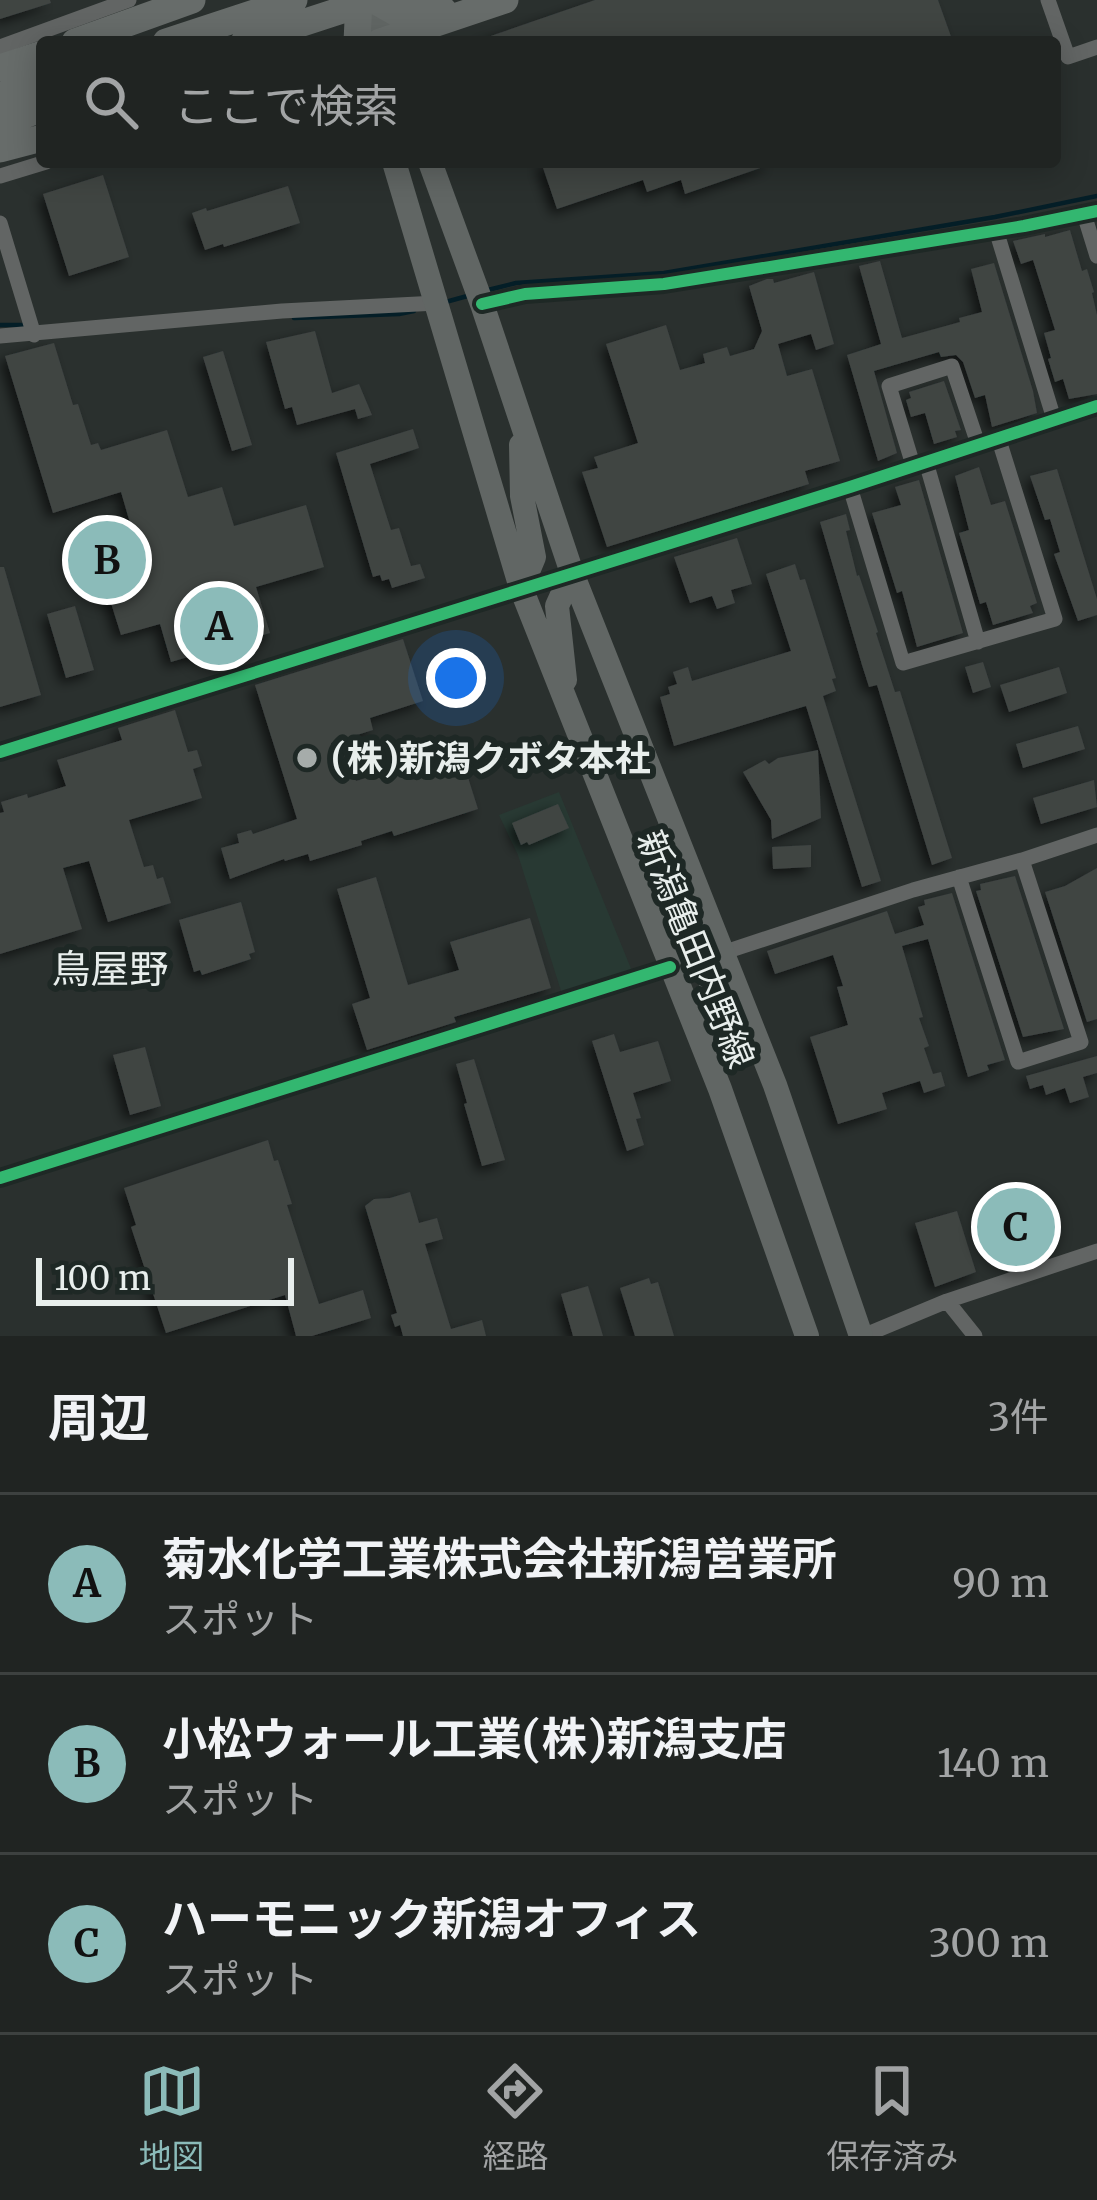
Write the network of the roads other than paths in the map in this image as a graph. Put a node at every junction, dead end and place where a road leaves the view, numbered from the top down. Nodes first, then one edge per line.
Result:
1 (129, 0) edge
2 (207, 0) edge
3 (294, 0) edge
4 (482, 0) edge
5 (505, 0) edge
6 (515, 0) edge
7 (1048, 0) edge
8 (357, 1) edge
9 (184, 3) edge
10 (92, 36) edge
11 (184, 36) edge
12 (261, 36) edge
13 (321, 36) edge
14 (371, 36) edge
15 (392, 36) edge
16 (440, 36) edge
17 (1061, 36) edge
18 (1061, 36) edge
19 (0, 46) edge
20 (1097, 47) edge
21 (36, 56) edge
22 (0, 68) edge
23 (36, 84) edge
24 (0, 96) edge
25 (36, 111) edge
26 (0, 123) edge
27 (36, 140) edge
28 (0, 149) edge
29 (36, 165) edge
30 (396, 168) edge
31 (432, 168) edge
32 (0, 176) edge
33 (1090, 213) edge
34 (0, 223) edge
35 (995, 230) junction
36 (1097, 256) edge
37 (437, 303) junction
38 (482, 304) junction
39 (34, 335) junction
40 (0, 336) edge
41 (1097, 406) edge
42 (1054, 419) junction
43 (521, 422) junction
44 (998, 437) junction
45 (978, 444) junction
46 (919, 464) junction
47 (850, 487) junction
48 (572, 573) junction
49 (521, 588) junction
50 (977, 642) junction
51 (566, 704) junction
52 (0, 752) edge
53 (674, 833) junction
54 (1097, 835) edge
55 (1022, 860) junction
56 (959, 877) junction
57 (722, 953) junction
58 (670, 968) junction
59 (715, 1077) junction
60 (0, 1178) edge
61 (1097, 1251) edge
62 (947, 1301) junction
63 (807, 1336) edge
64 (862, 1336) edge
65 (975, 1336) edge

1 - 19 street
2 - 9 highway
3 - 11 highway
4 - 8 highway
5 - 15 highway
6 - 16 highway
7 - 18 street
8 - 12 highway
8 - 13 highway
8 - 14 highway
9 - 10 highway
17 - 20 street
21 - 22 highway
23 - 24 highway
25 - 26 highway
27 - 28 highway
29 - 32 street
30 - 37 main road, 新潟亀田内野線
31 - 38 main road, 新潟亀田内野線
33 - 35 street
33 - 36 street
34 - 39 street
35 - 38 street
35 - 42 street
37 - 39 street
37 - 49 main road, 新潟亀田内野線
38 - 43 main road, 新潟亀田内野線
39 - 40 street
41 - 42 street
42 - 44 street
43 - 48 main road, 新潟亀田内野線
43 - 49 main road
44 - 45 street
44 - 50 street
45 - 46 street
45 - 46 street
46 - 47 street
46 - 50 street
47 - 48 street
47 - 50 street
48 - 49 street
48 - 51 main road
48 - 53 main road, 新潟亀田内野線
49 - 51 main road, 新潟亀田内野線
49 - 52 street
51 - 58 main road, 新潟亀田内野線
53 - 57 main road, 新潟亀田内野線
53 - 58 main road
54 - 55 street
55 - 56 street
55 - 56 street
56 - 57 street
57 - 59 main road
57 - 64 main road, 新潟亀田内野線
58 - 59 main road, 新潟亀田内野線
58 - 60 street
59 - 63 main road, 新潟亀田内野線
61 - 62 street
62 - 64 street
62 - 65 street

